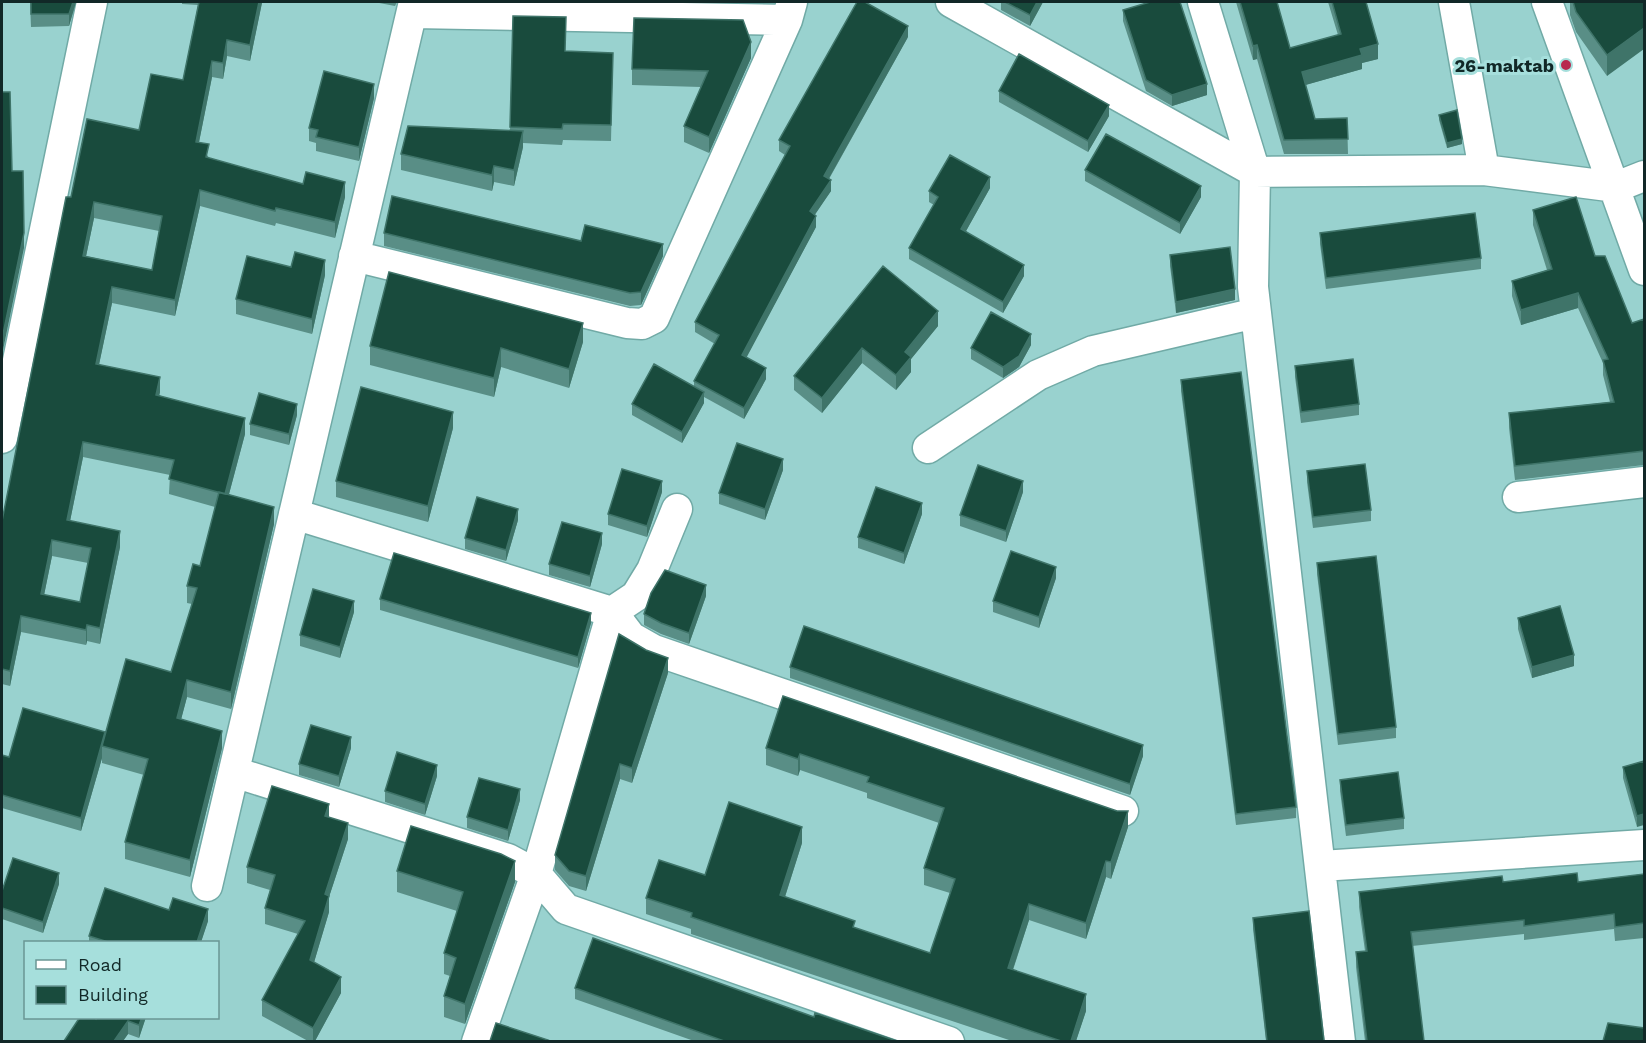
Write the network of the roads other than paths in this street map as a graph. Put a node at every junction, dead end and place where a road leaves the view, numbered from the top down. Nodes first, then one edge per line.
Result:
1 (92, 2) edge
2 (951, 2) edge
3 (1203, 2) edge
4 (1454, 2) edge
5 (1547, 2) edge
6 (414, 7) edge
7 (790, 11) edge
8 (1484, 170) junction
9 (1255, 172) junction
10 (1644, 176) edge
11 (1616, 187) junction
12 (354, 256) junction
13 (1644, 270) edge
14 (1256, 313) junction
15 (2, 438) edge
16 (928, 448) dead end
17 (1644, 482) edge
18 (1518, 497) dead end
19 (677, 508) dead end
20 (294, 514) junction
21 (612, 612) junction
22 (234, 772) junction
23 (1123, 810) edge
24 (1644, 845) edge
25 (1321, 866) junction
26 (536, 874) junction
27 (207, 886) dead end
28 (477, 1041) edge
29 (949, 1041) edge
30 (1340, 1041) edge

1 - 15 street
2 - 9 street
3 - 9 street
4 - 8 street
5 - 11 street
6 - 7 street
6 - 12 street
7 - 12 street
8 - 9 street
8 - 11 street
9 - 14 street
10 - 11 street
11 - 13 street
12 - 20 street
14 - 16 street
14 - 25 street
17 - 18 street
19 - 21 street
20 - 21 street
20 - 22 street
21 - 23 street
21 - 26 street
22 - 26 street
22 - 27 street
24 - 25 street
25 - 30 street
26 - 28 street
26 - 29 street

